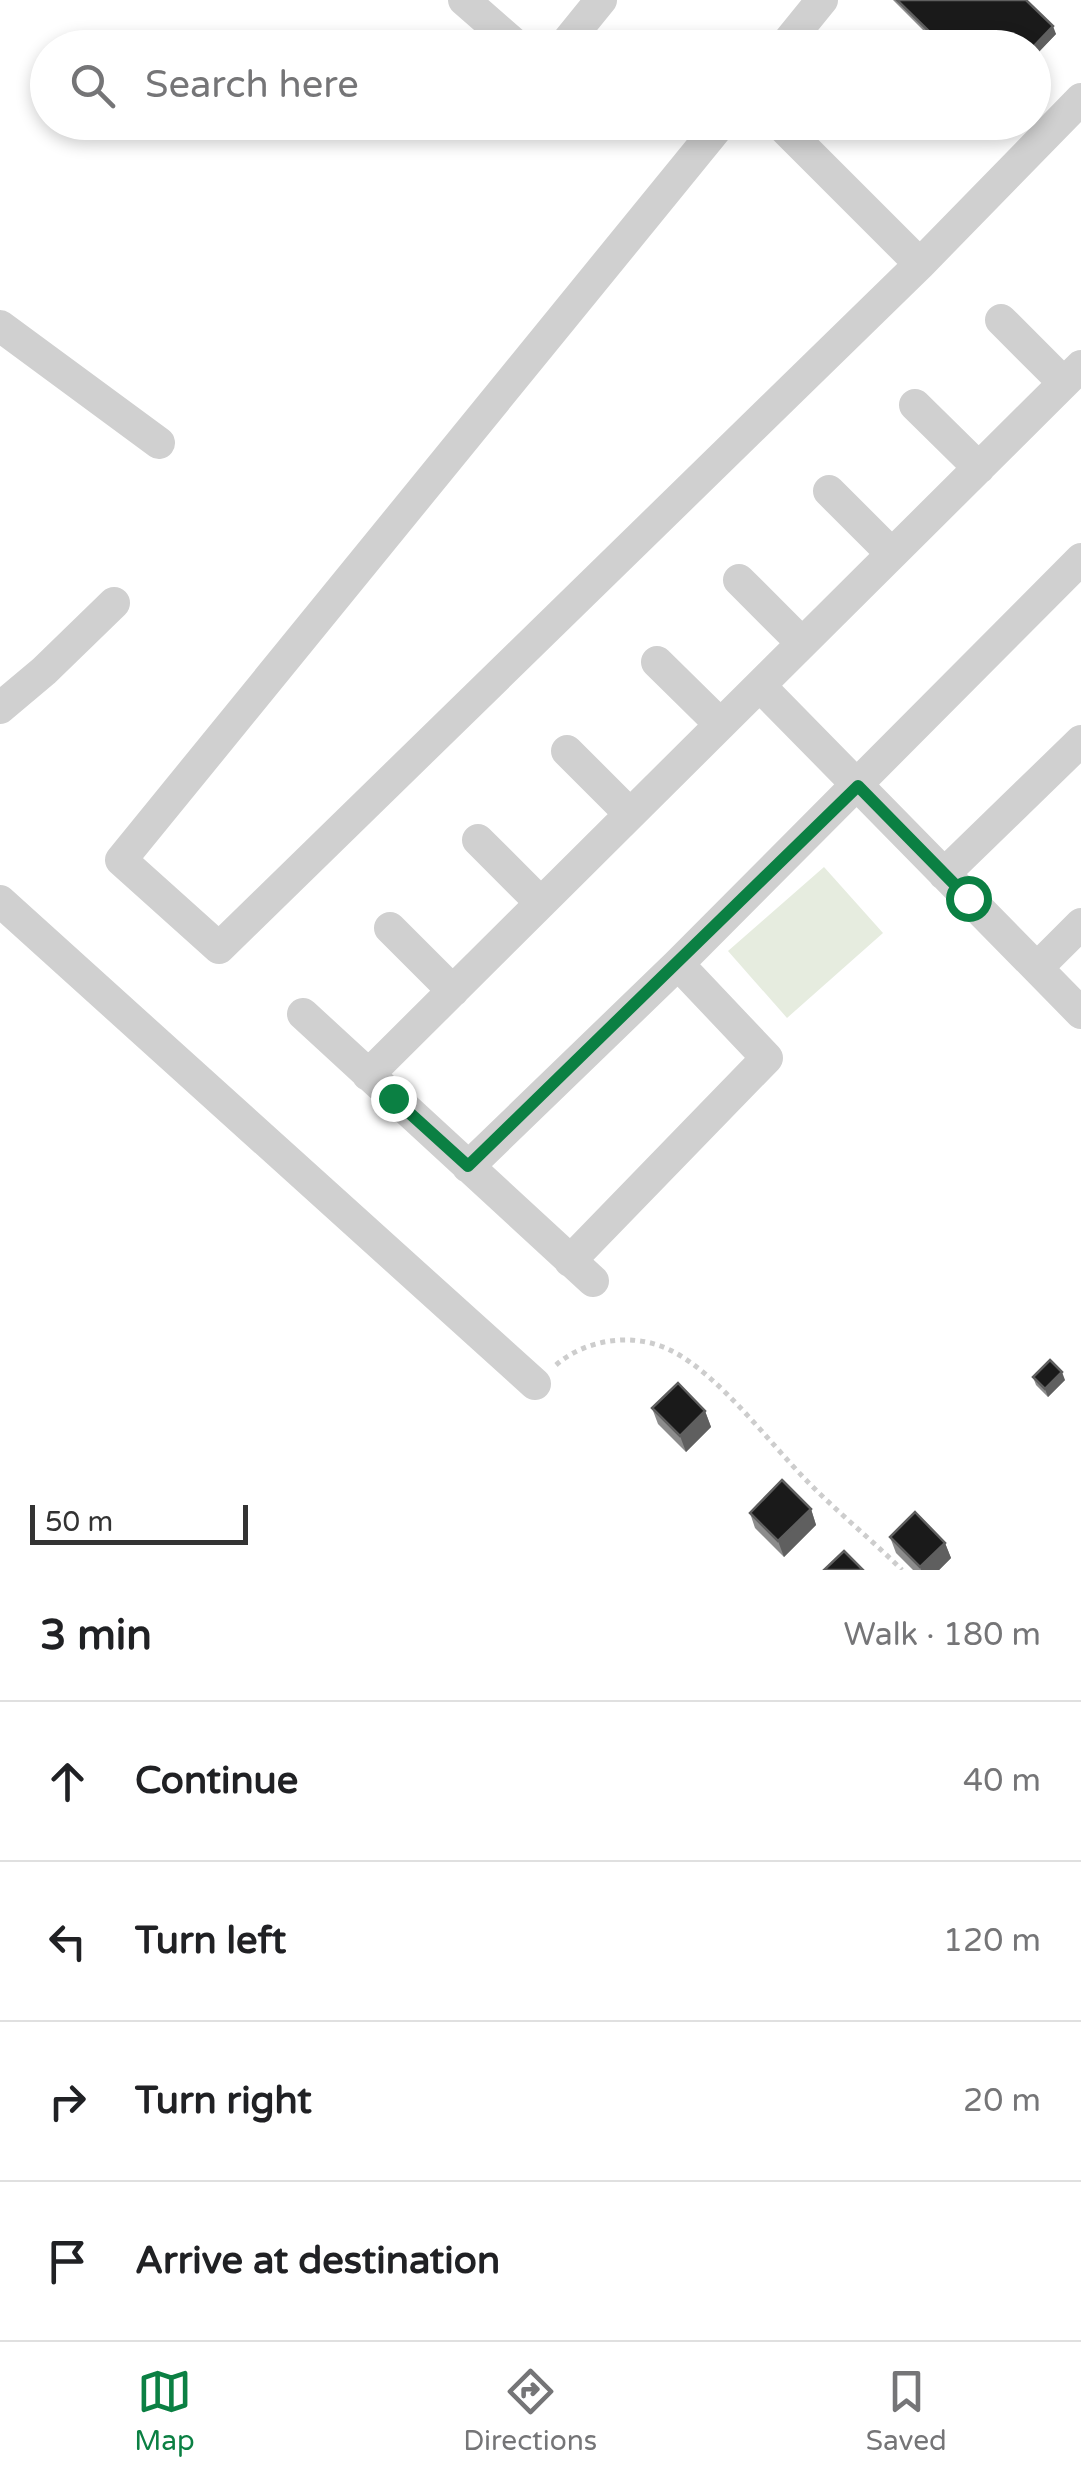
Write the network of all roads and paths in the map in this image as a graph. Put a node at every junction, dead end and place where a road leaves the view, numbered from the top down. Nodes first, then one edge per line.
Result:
1 (464, 0) edge
2 (600, 0) edge
3 (822, 0) edge
4 (498, 30) edge
5 (576, 30) edge
6 (798, 30) edge
7 (1081, 99) edge
8 (1051, 130) edge
9 (707, 140) edge
10 (796, 140) edge
11 (1041, 140) edge
12 (920, 264) junction
13 (1001, 320) dead end
14 (0, 326) edge
15 (1073, 374) edge
16 (916, 405) dead end
17 (159, 443) dead end
18 (978, 468) junction
19 (828, 491) dead end
20 (892, 554) junction
21 (1081, 560) edge
22 (739, 580) dead end
23 (114, 603) dead end
24 (802, 643) junction
25 (657, 662) dead end
26 (760, 686) junction
27 (0, 708) edge
28 (720, 724) junction
29 (1081, 741) edge
30 (567, 751) dead end
31 (858, 786) junction
32 (630, 814) junction
33 (478, 840) dead end
34 (944, 874) junction
35 (0, 901) edge
36 (541, 903) junction
37 (1081, 924) edge
38 (390, 928) dead end
39 (678, 964) junction
40 (1036, 968) junction
41 (453, 990) junction
42 (1081, 1013) edge
43 (303, 1014) dead end
44 (368, 1076) junction
45 (468, 1166) junction
46 (535, 1384) joint
47 (902, 1570) edge

1 - 4 street
2 - 5 street
3 - 6 street
7 - 8 street
9 - 12 street
10 - 12 street
11 - 12 street
13 - 15 street
14 - 17 street
15 - 18 street
16 - 18 street
18 - 20 street
19 - 20 street
20 - 24 street
21 - 31 street
22 - 24 street
23 - 27 street
24 - 26 street
25 - 28 street
26 - 28 street
26 - 31 street
28 - 32 street
29 - 34 street
30 - 32 street
31 - 34 street
31 - 39 street
32 - 36 street
33 - 36 street
34 - 40 street
35 - 46 street
36 - 41 street
37 - 40 street
38 - 41 street
39 - 45 street
39 - 45 street
40 - 42 street
41 - 44 street
43 - 44 street
44 - 45 street
46 - 47 path

